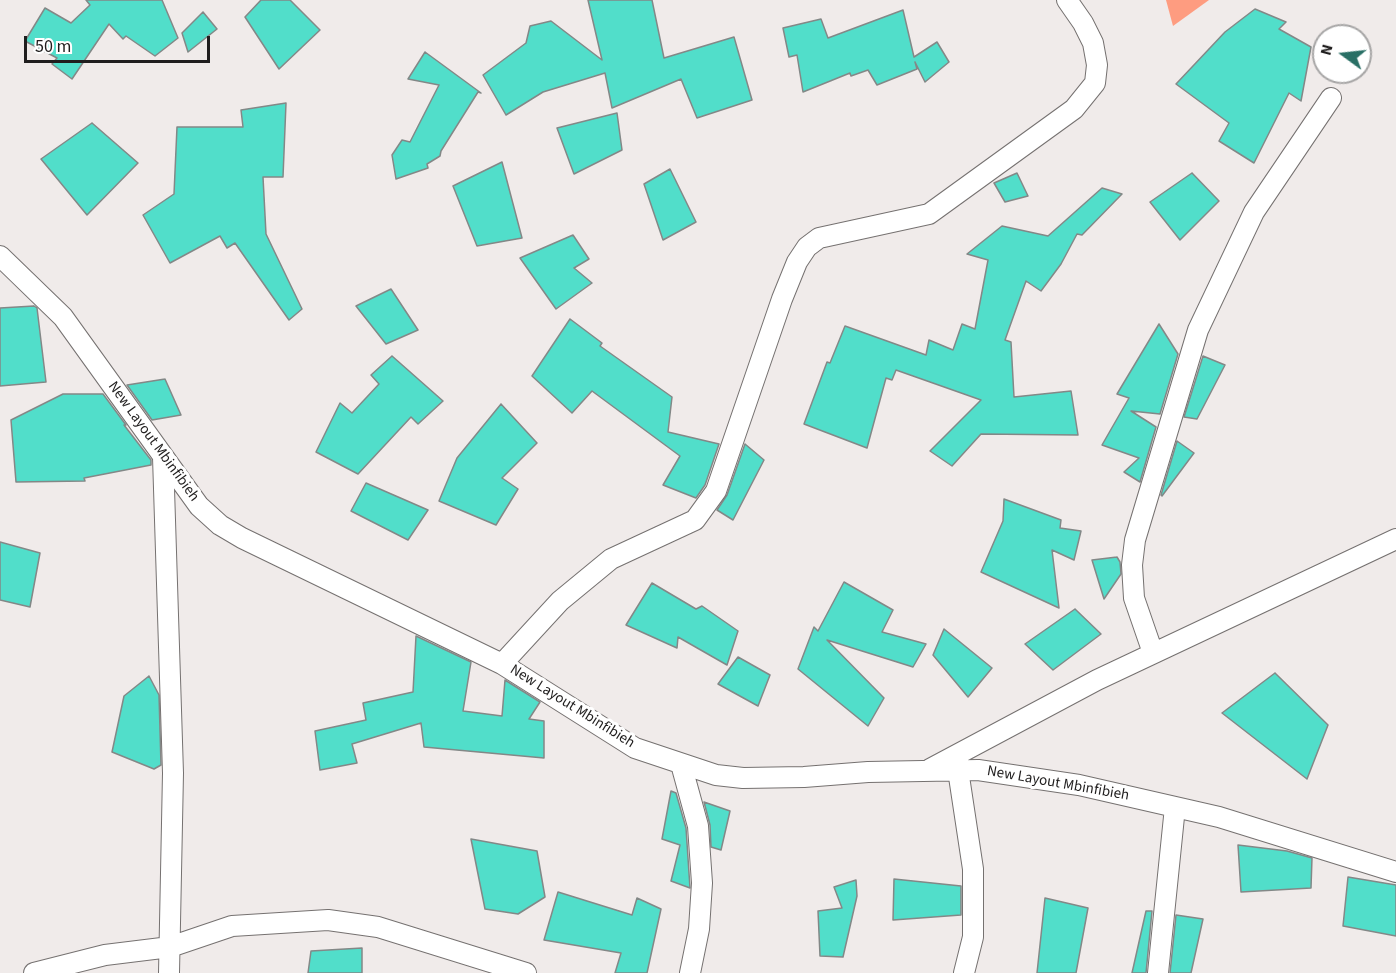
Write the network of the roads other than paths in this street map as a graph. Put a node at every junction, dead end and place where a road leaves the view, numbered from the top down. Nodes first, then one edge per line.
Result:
1 (1067, 0) edge
2 (1331, 98) dead end
3 (0, 256) edge
4 (163, 456) junction
5 (1396, 539) edge
6 (1153, 653) junction
7 (502, 664) junction
8 (681, 764) junction
9 (928, 770) junction
10 (958, 770) junction
11 (1175, 807) junction
12 (1396, 872) edge
13 (170, 947) junction
14 (34, 973) edge
15 (169, 973) edge
16 (526, 973) edge
17 (690, 973) edge
18 (964, 973) edge
19 (1158, 973) edge

1 - 7 street
2 - 6 street
3 - 4 street, New Layout Mbinfibieh
4 - 7 street, New Layout Mbinfibieh
4 - 13 street
5 - 6 street
6 - 9 street
7 - 8 street, New Layout Mbinfibieh
8 - 9 street, New Layout Mbinfibieh
8 - 17 street
9 - 10 street, New Layout Mbinfibieh
10 - 11 street, New Layout Mbinfibieh
10 - 18 street
11 - 12 street, New Layout Mbinfibieh
11 - 19 street
13 - 14 street
13 - 15 street
13 - 16 street

